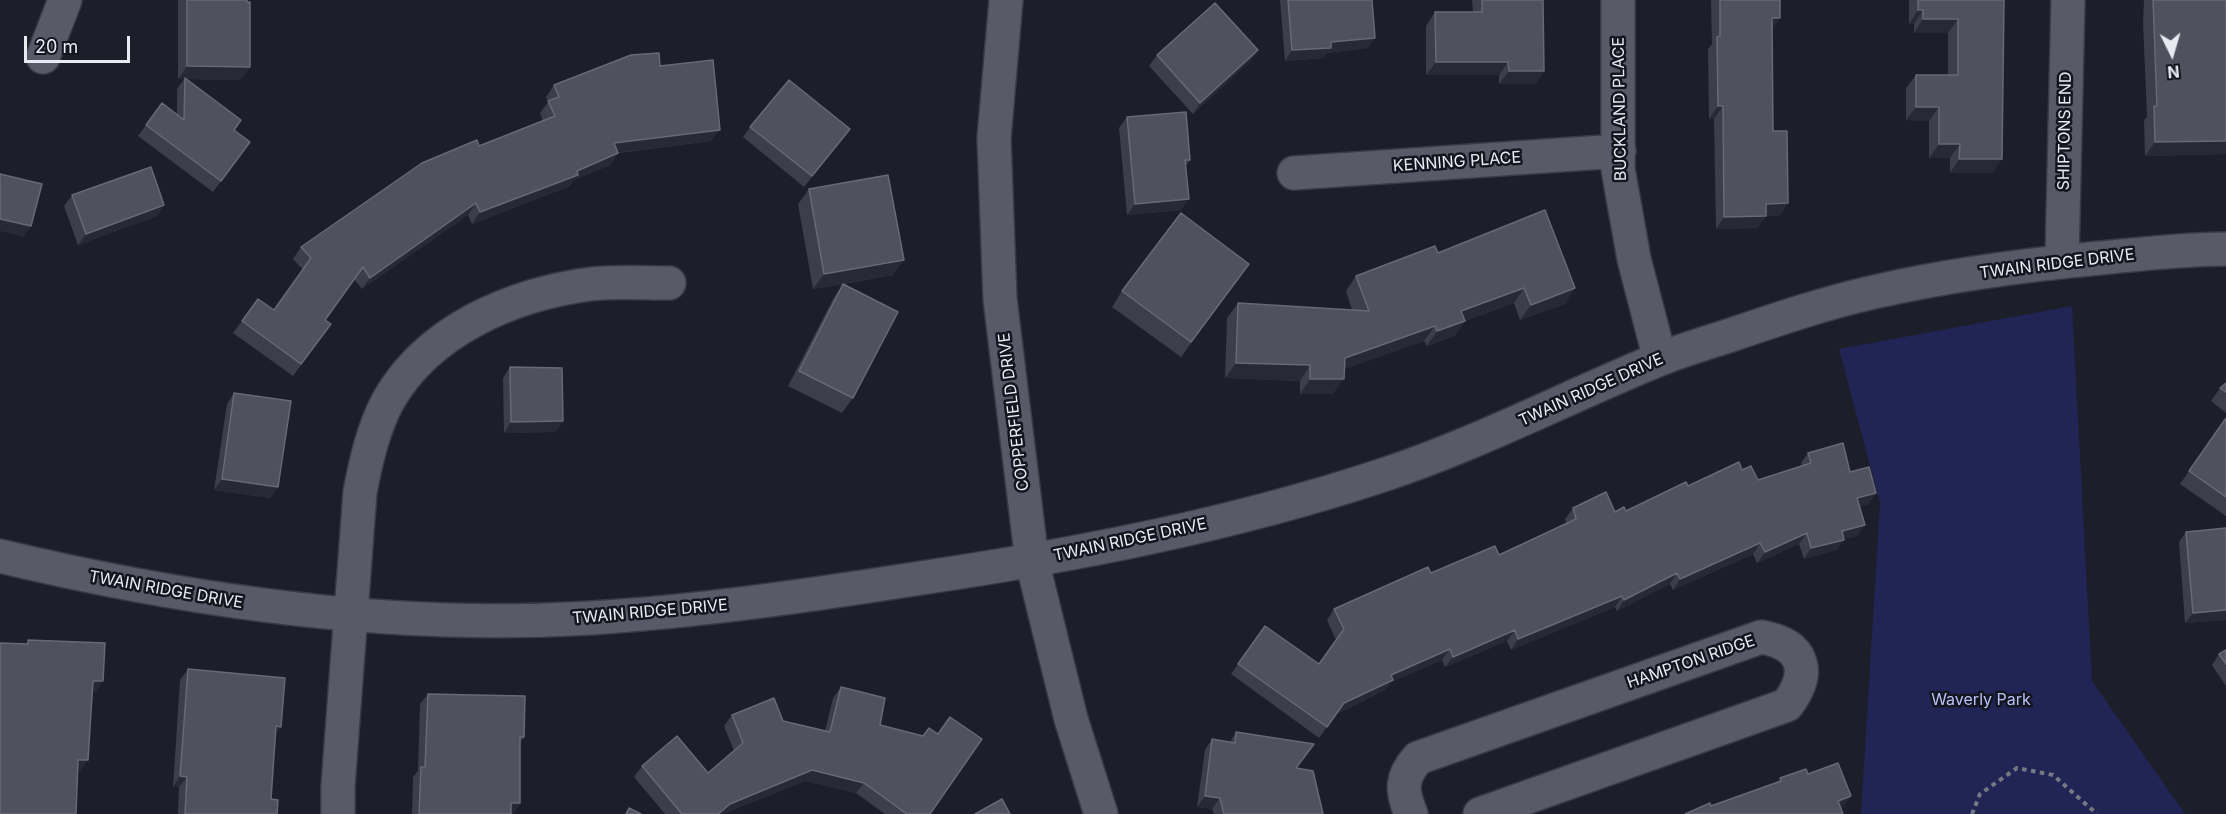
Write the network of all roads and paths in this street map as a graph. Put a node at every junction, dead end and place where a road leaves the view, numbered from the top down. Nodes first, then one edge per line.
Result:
1 (65, 0) edge
2 (1006, 0) edge
3 (1618, 0) edge
4 (2068, 0) edge
5 (43, 57) dead end
6 (1619, 151) junction
7 (1294, 173) dead end
8 (2226, 249) edge
9 (2062, 261) junction
10 (669, 283) dead end
11 (1660, 359) junction
12 (0, 556) edge
13 (1032, 561) junction
14 (351, 614) junction
15 (338, 814) edge
16 (1101, 814) edge
17 (1411, 814) edge
18 (1480, 814) edge
19 (1972, 814) edge
20 (2097, 814) edge

1 - 5 street
2 - 13 street, COPPERFIELD DRIVE
3 - 6 street, BUCKLAND PLACE
4 - 9 street, SHIPTONS END
6 - 7 street, KENNING PLACE
6 - 11 street, BUCKLAND PLACE
8 - 9 street, TWAIN RIDGE DRIVE
9 - 11 street, TWAIN RIDGE DRIVE
10 - 14 street
11 - 13 street, TWAIN RIDGE DRIVE
12 - 14 street, TWAIN RIDGE DRIVE
13 - 14 street, TWAIN RIDGE DRIVE
13 - 16 street, COPPERFIELD DRIVE
14 - 15 street
17 - 18 street, HAMPTON RIDGE
19 - 20 path

